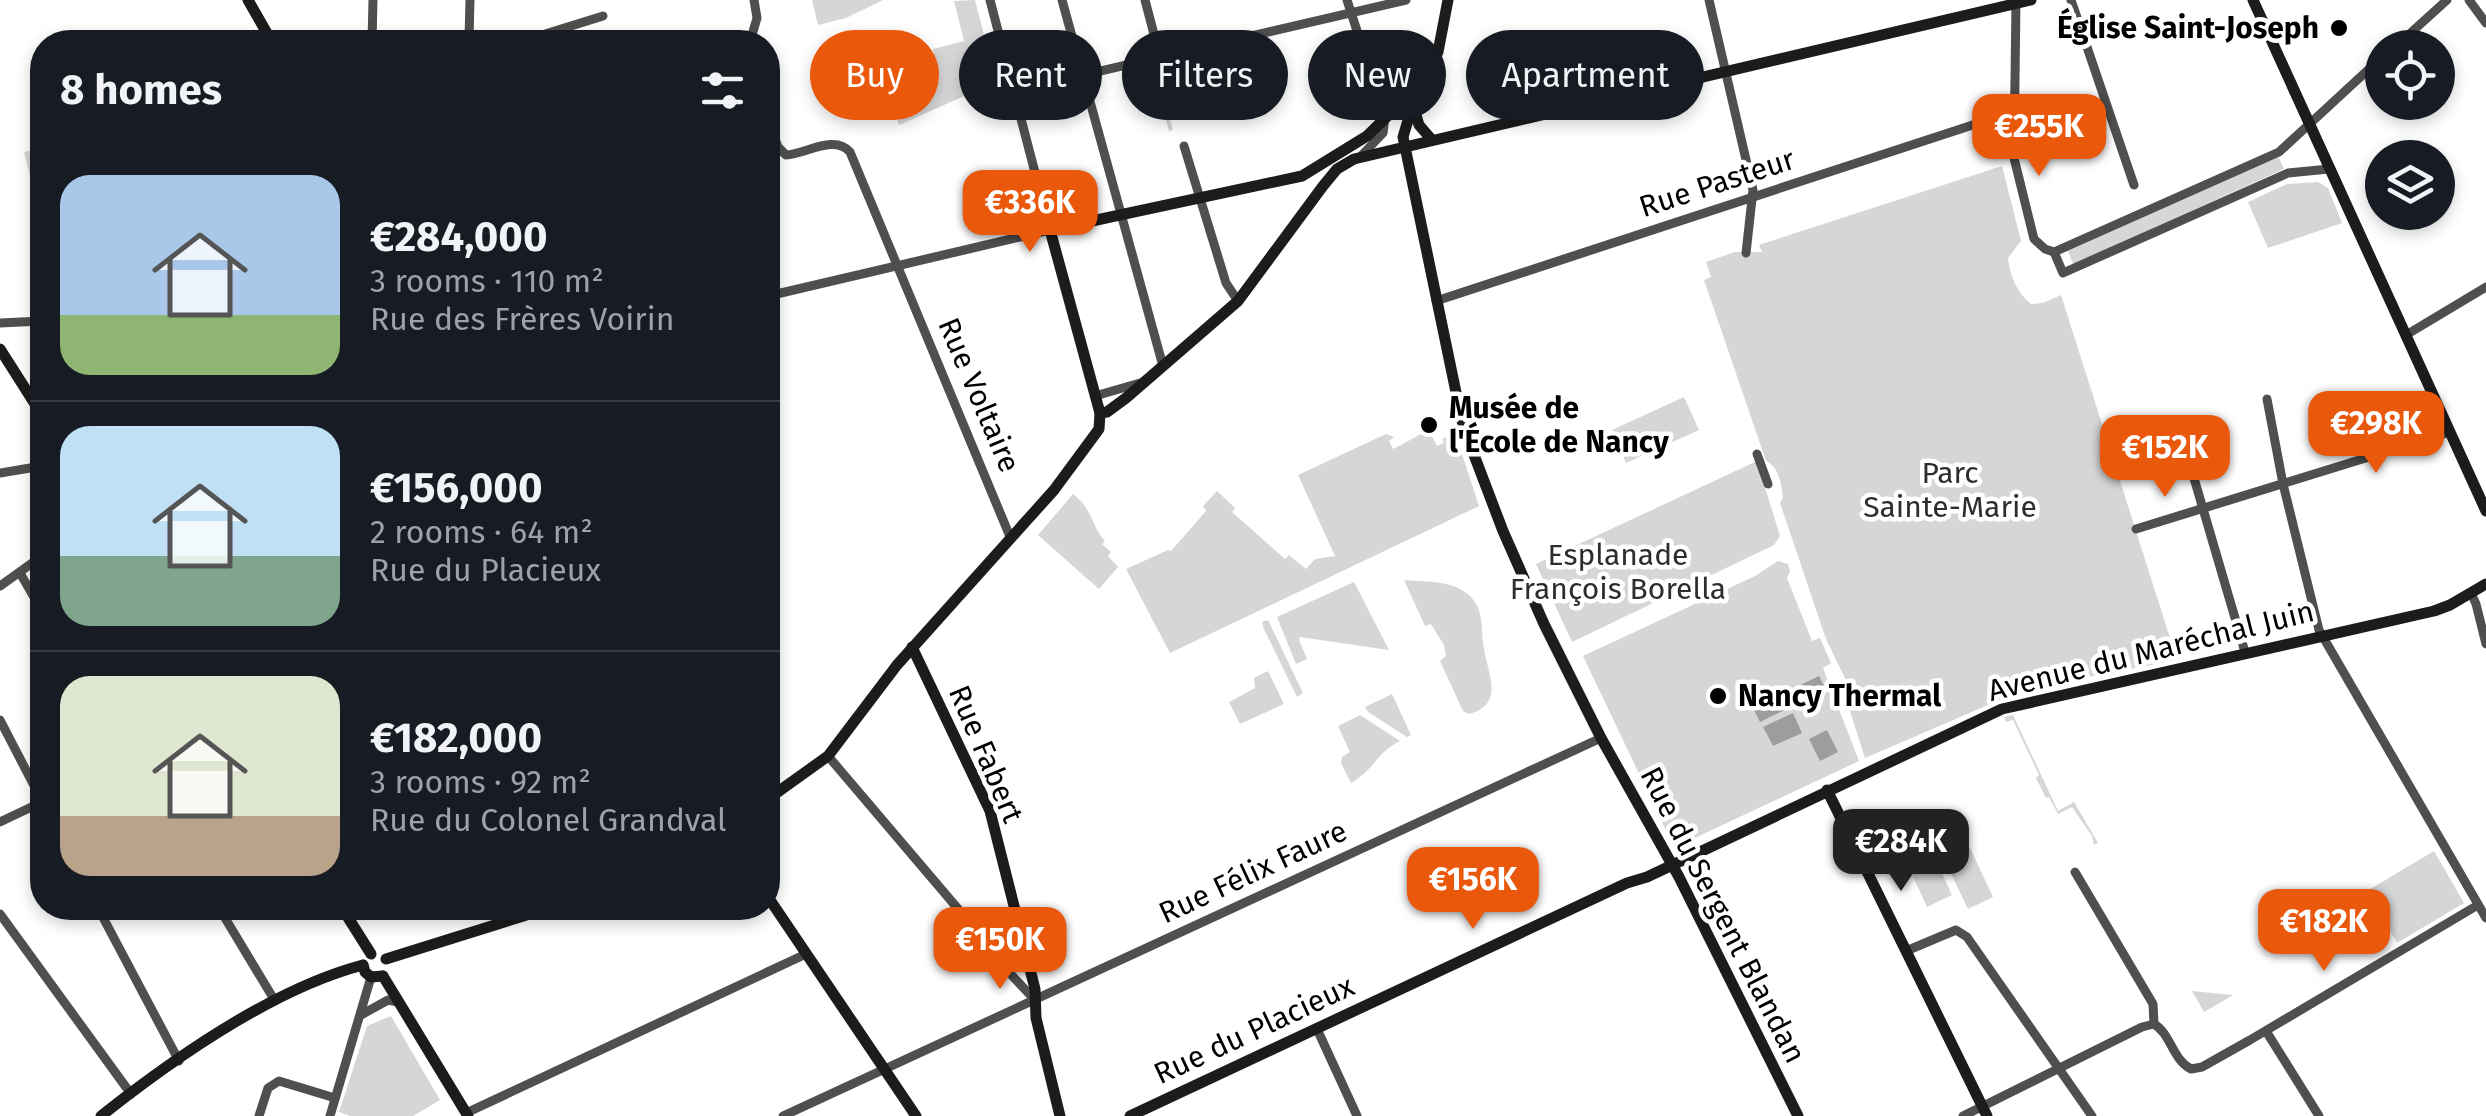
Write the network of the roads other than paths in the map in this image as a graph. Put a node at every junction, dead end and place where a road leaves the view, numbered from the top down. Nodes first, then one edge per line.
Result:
1 (248, 0) edge
2 (373, 0) edge
3 (470, 0) edge
4 (754, 0) edge
5 (990, 0) edge
6 (1062, 0) edge
7 (1145, 0) edge
8 (1347, 0) edge
9 (1406, 0) edge
10 (1448, 0) edge
11 (1710, 0) edge
12 (2072, 0) edge
13 (2253, 0) edge
14 (2448, 0) edge
15 (2469, 0) edge
16 (2022, 1) edge
17 (1352, 13) junction
18 (603, 16) dead end
19 (2486, 24) edge
20 (265, 30) edge
21 (372, 30) edge
22 (468, 30) edge
23 (559, 30) edge
24 (754, 30) edge
25 (998, 30) edge
26 (1070, 30) edge
27 (1153, 30) edge
28 (1278, 30) edge
29 (1358, 30) edge
30 (1442, 30) edge
31 (2414, 30) edge
32 (1726, 71) junction
33 (2365, 72) edge
34 (2014, 118) junction
35 (1022, 120) edge
36 (1094, 120) edge
37 (1383, 120) edge
38 (1385, 120) edge
39 (1407, 120) edge
40 (1417, 120) edge
41 (2308, 123) junction
42 (1432, 140) junction
43 (1184, 146) dead end
44 (1404, 146) junction
45 (780, 150) edge
46 (2278, 152) junction
47 (1362, 155) junction
48 (2328, 169) junction
49 (2288, 173) junction
50 (1302, 176) junction
51 (2134, 184) dead end
52 (1200, 198) junction
53 (1313, 198) junction
54 (1753, 198) junction
55 (1120, 216) junction
56 (1050, 230) junction
57 (2054, 252) junction
58 (1746, 253) dead end
59 (897, 267) junction
60 (2486, 288) edge
61 (780, 293) edge
62 (1436, 301) junction
63 (1238, 302) junction
64 (30, 321) edge
65 (0, 323) edge
66 (2406, 335) junction
67 (0, 349) edge
68 (1163, 366) junction
69 (1142, 383) junction
70 (30, 395) edge
71 (1095, 396) junction
72 (2268, 399) dead end
73 (1100, 413) junction
74 (2179, 427) dead end
75 (2450, 432) junction
76 (1758, 454) dead end
77 (30, 468) edge
78 (0, 473) edge
79 (1768, 484) dead end
80 (2284, 484) junction
81 (2206, 508) junction
82 (2486, 511) edge
83 (2136, 530) dead end
84 (1011, 539) junction
85 (30, 565) edge
86 (20, 572) junction
87 (2486, 584) edge
88 (0, 586) edge
89 (30, 590) edge
90 (2471, 594) junction
91 (2322, 635) junction
92 (2486, 644) edge
93 (912, 647) junction
94 (2246, 652) junction
95 (0, 720) edge
96 (1601, 738) junction
97 (828, 756) junction
98 (30, 779) edge
99 (1827, 790) junction
100 (780, 791) edge
101 (30, 808) edge
102 (0, 822) edge
103 (1672, 864) junction
104 (2075, 872) dead end
105 (2478, 905) junction
106 (0, 914) edge
107 (780, 914) edge
108 (2486, 918) edge
109 (104, 920) edge
110 (226, 920) edge
111 (348, 920) edge
112 (511, 920) edge
113 (1906, 951) junction
114 (806, 954) junction
115 (999, 957) junction
116 (367, 959) junction
117 (386, 959) junction
118 (1028, 960) junction
119 (377, 976) junction
120 (1036, 1000) junction
121 (275, 1001) junction
122 (398, 1002) junction
123 (361, 1015) junction
124 (2154, 1024) junction
125 (1317, 1030) junction
126 (2266, 1031) junction
127 (178, 1061) junction
128 (884, 1069) junction
129 (2059, 1070) junction
130 (131, 1094) junction
131 (335, 1098) junction
132 (1985, 1111) edge
133 (1138, 1114) edge
134 (467, 1115) edge
135 (101, 1116) edge
136 (259, 1116) edge
137 (330, 1116) edge
138 (782, 1116) edge
139 (916, 1116) edge
140 (1060, 1116) edge
141 (1357, 1116) edge
142 (1798, 1116) edge
143 (1963, 1116) edge
144 (2092, 1116) edge
145 (2319, 1116) edge

1 - 20 street
2 - 21 street
3 - 22 street
4 - 24 street
5 - 25 street
6 - 26 street
7 - 27 street
8 - 17 street
9 - 17 street
10 - 30 street
11 - 32 street
12 - 51 street
13 - 41 street
14 - 31 street
15 - 19 street
16 - 32 street
16 - 34 street
17 - 28 street
17 - 29 street
18 - 23 street
32 - 42 street
32 - 54 street
33 - 41 street
34 - 54 street, Rue Pasteur
34 - 57 street
35 - 56 street
36 - 55 street
37 - 50 street
38 - 47 street
39 - 44 street
40 - 42 street
41 - 46 street
41 - 48 street
42 - 44 street
43 - 52 street
44 - 47 street
44 - 62 street
45 - 59 street, Rue Voltaire
46 - 49 street
46 - 57 street
47 - 53 street
48 - 49 street
48 - 66 street
49 - 57 street
50 - 52 street
50 - 53 street
52 - 55 street
52 - 63 street
53 - 63 street
54 - 58 street
54 - 62 street, Rue Pasteur
55 - 56 street
55 - 68 street
56 - 59 street
56 - 71 street
59 - 61 street
59 - 84 street, Rue Voltaire
60 - 66 street
62 - 96 street, Rue du Sergent Blandan
63 - 68 street
64 - 65 street
66 - 75 street
67 - 70 street
68 - 69 street
69 - 71 street
69 - 73 street
71 - 73 street
72 - 80 street
73 - 84 street
74 - 81 street
75 - 80 street
75 - 82 street
76 - 79 street
77 - 78 street
80 - 81 street
80 - 91 street
81 - 83 street
81 - 94 street
84 - 93 street
85 - 86 street
86 - 88 street
86 - 89 street
87 - 90 street, Avenue du Maréchal Juin
90 - 91 street, Avenue du Maréchal Juin
90 - 92 street
91 - 94 street, Avenue du Maréchal Juin
91 - 105 street
93 - 97 street
93 - 118 street, Rue Fabert
94 - 99 street, Avenue du Maréchal Juin
95 - 98 street
96 - 103 street, Rue du Sergent Blandan
96 - 120 street, Rue Félix Faure
97 - 100 street
97 - 115 street
99 - 103 street, Avenue du Maréchal Juin
99 - 113 street
101 - 102 street
103 - 125 street, Rue du Placieux
103 - 142 street, Rue du Sergent Blandan
104 - 124 street
105 - 108 street
105 - 126 street
106 - 130 street
107 - 114 street
109 - 127 street
110 - 121 street
111 - 116 street
112 - 117 street
113 - 129 street
113 - 132 street
114 - 128 street
114 - 134 street
115 - 118 street
115 - 120 street
116 - 117 street
116 - 119 street
116 - 121 street
117 - 119 street
118 - 120 street, Rue Fabert
119 - 122 street
119 - 123 street
120 - 128 street, Rue Félix Faure
120 - 140 street, Rue Fabert
121 - 127 street
122 - 123 street
122 - 134 street
123 - 131 street
124 - 126 street
124 - 129 street
125 - 133 street, Rue du Placieux
125 - 141 street
126 - 145 street
127 - 130 street
128 - 138 street, Rue Félix Faure
128 - 139 street
129 - 132 street
129 - 144 street
130 - 135 street
131 - 136 street
131 - 137 street
132 - 143 street

